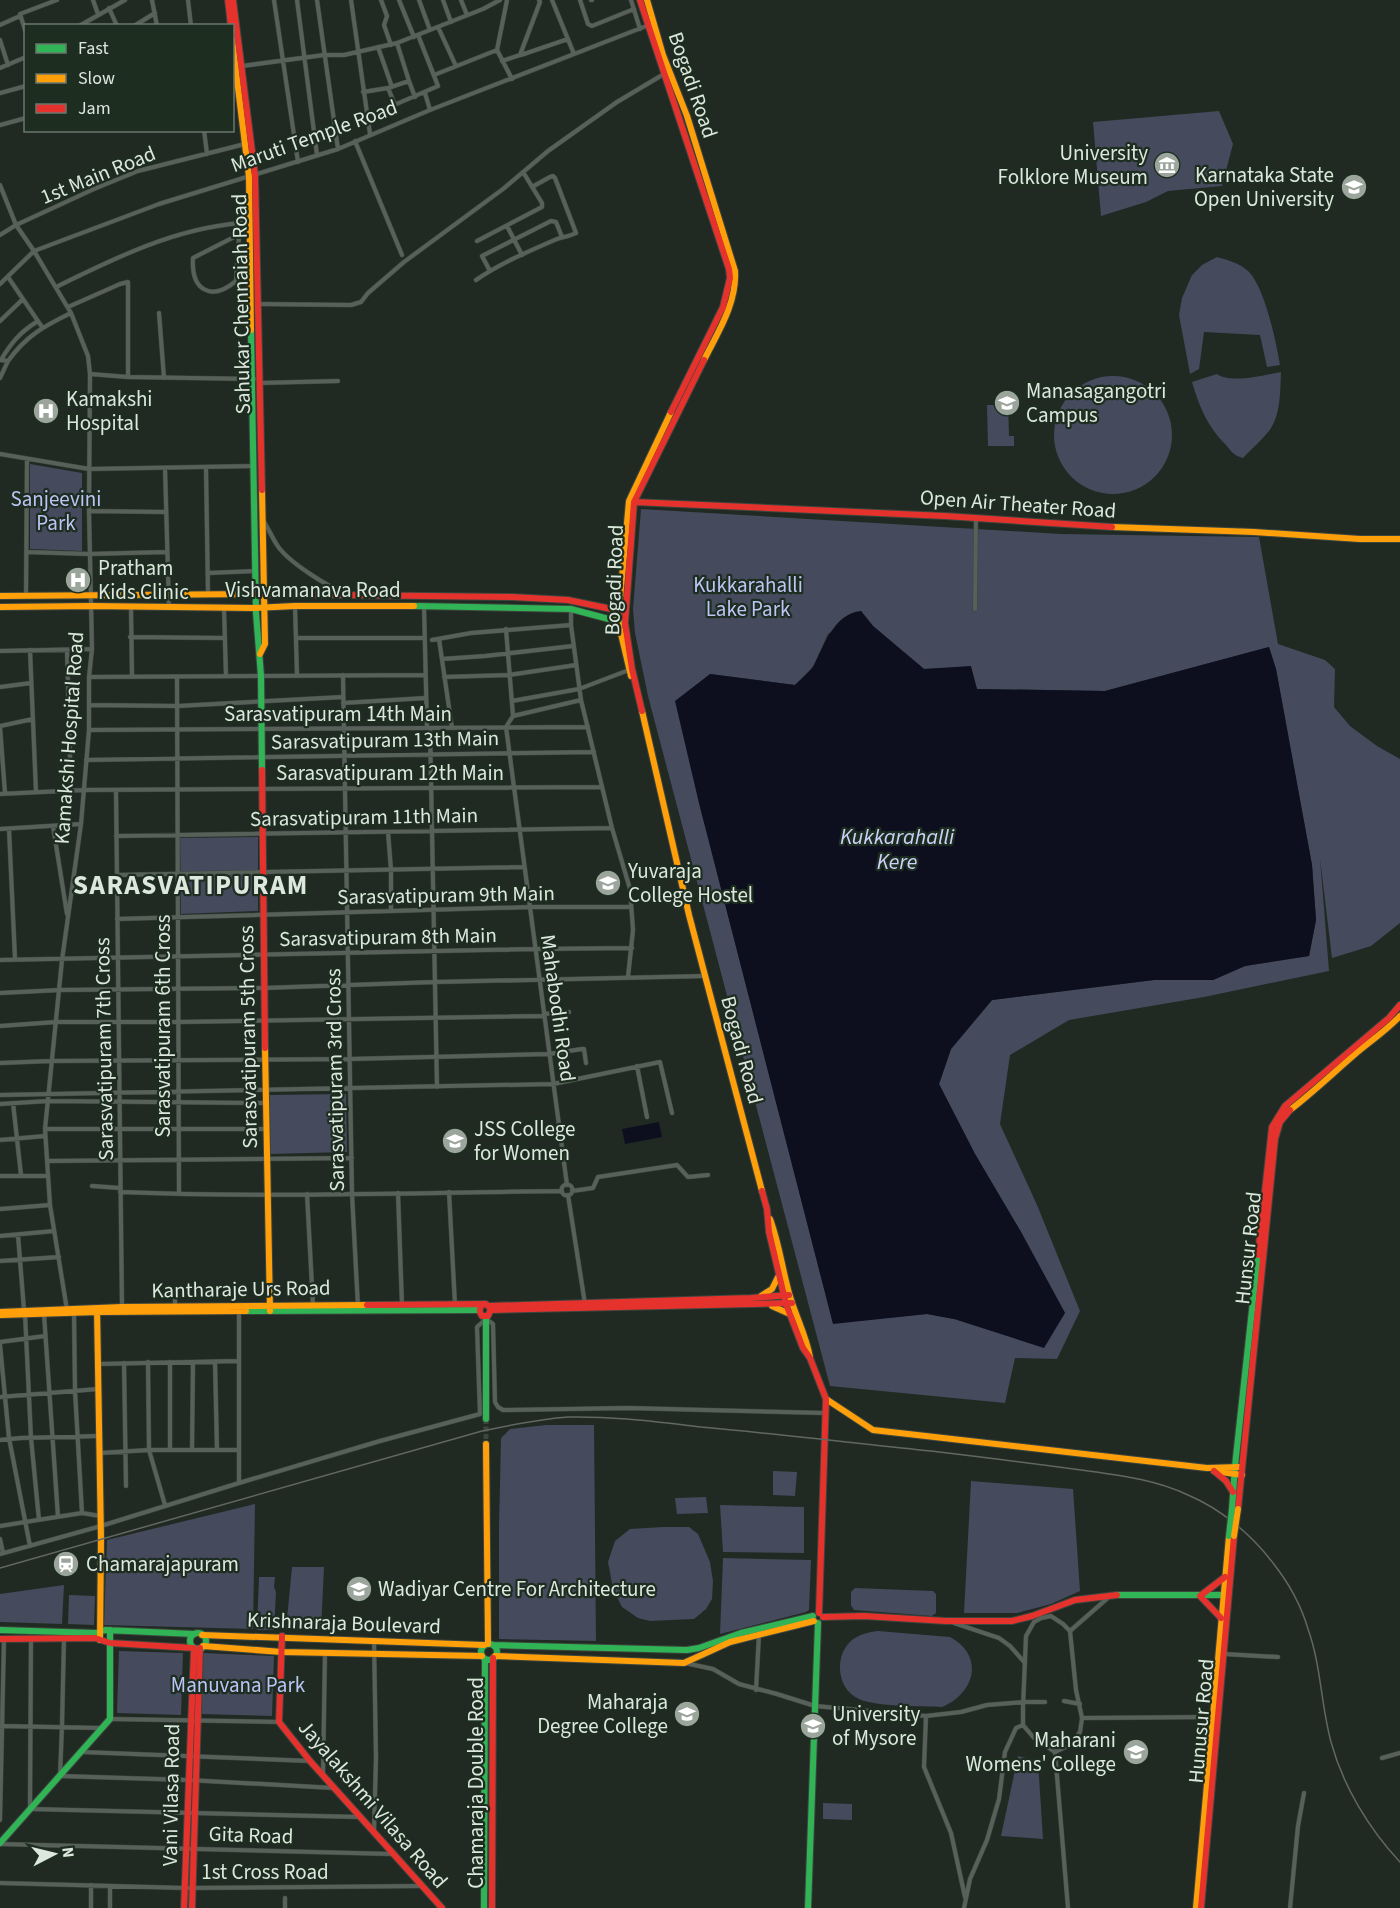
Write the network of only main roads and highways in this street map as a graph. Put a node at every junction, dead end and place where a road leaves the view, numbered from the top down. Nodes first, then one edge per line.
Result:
1 (228, 0) edge
2 (233, 0) edge
3 (640, 0) edge
4 (647, 0) edge
5 (231, 24) edge
6 (650, 24) junction
7 (234, 51) edge
8 (237, 69) edge
9 (700, 167) junction
10 (252, 176) junction
11 (257, 381) junction
12 (634, 502) junction
13 (1400, 539) edge
14 (260, 594) junction
15 (0, 596) edge
16 (0, 607) edge
17 (260, 608) junction
18 (623, 611) junction
19 (622, 622) junction
20 (1400, 1005) edge
21 (1400, 1016) edge
22 (768, 1216) junction
23 (778, 1274) junction
24 (787, 1295) junction
25 (751, 1298) junction
26 (679, 1303) junction
27 (765, 1304) junction
28 (789, 1304) junction
29 (270, 1308) junction
30 (358, 1308) junction
31 (480, 1308) junction
32 (490, 1308) junction
33 (97, 1310) junction
34 (0, 1313) edge
35 (790, 1314) junction
36 (486, 1318) junction
37 (810, 1358) junction
38 (826, 1399) junction
39 (486, 1419) tunnel mouth
40 (486, 1444) tunnel mouth
41 (1234, 1466) junction
42 (1210, 1469) junction
43 (1243, 1471) junction
44 (1234, 1474) junction
45 (1234, 1492) junction
46 (1235, 1509) junction
47 (1232, 1536) junction
48 (1225, 1576) junction
49 (1226, 1595) junction
50 (1200, 1596) junction
51 (817, 1618) junction
52 (1221, 1618) junction
53 (0, 1630) edge
54 (110, 1630) junction
55 (100, 1632) junction
56 (194, 1634) junction
57 (202, 1635) junction
58 (282, 1636) junction
59 (2, 1639) edge
60 (100, 1640) junction
61 (110, 1643) junction
62 (489, 1644) junction
63 (199, 1647) junction
64 (282, 1652) junction
65 (494, 1657) junction
66 (484, 1658) junction
67 (1216, 1717) junction
68 (192, 1757) junction
69 (192, 1780) junction
70 (0, 1843) edge
71 (184, 1908) edge
72 (192, 1908) edge
73 (442, 1908) edge
74 (484, 1908) edge
75 (492, 1908) edge
76 (808, 1908) edge
77 (1196, 1908) edge
78 (1201, 1908) edge

1 - 5 main road
2 - 8 main road, Sahukar Chennaiah Road
3 - 6 main road, Bogadi Road
4 - 6 main road, Bogadi Road
6 - 9 main road, Bogadi Road
6 - 9 main road, Bogadi Road
7 - 8 main road, Sahukar Chennaiah Road
8 - 10 main road, Sahukar Chennaiah Road
8 - 10 main road, Sahukar Chennaiah Road
9 - 12 main road, Bogadi Road
9 - 18 main road
10 - 11 main road, Sahukar Chennaiah Road
10 - 11 main road, Sahukar Chennaiah Road
11 - 14 main road, Sahukar Chennaiah Road
11 - 14 main road, Sahukar Chennaiah Road
12 - 13 main road, Open Air Theater Road
12 - 18 main road, Bogadi Road
14 - 15 main road, Vishvamanava Road
14 - 17 main road, Sahukar Chennaiah Road
14 - 18 main road, Vishvamanava Road
16 - 17 main road, Vishvamanava Road
17 - 19 main road, Vishvamanava Road
17 - 29 main road, Sarasvatipuram 5th Cross
18 - 19 main road, Bogadi Road
19 - 22 main road, Bogadi Road
20 - 41 main road
21 - 43 main road, Hunsur Road
22 - 23 main road, Bogadi Road
22 - 24 main road, Bogadi Road
23 - 24 main road, Bogadi Road
23 - 25 main road
24 - 25 main road
24 - 28 main road, Bogadi Road
25 - 26 main road
26 - 27 main road
26 - 32 main road
27 - 28 main road
27 - 35 main road
28 - 35 main road, Bogadi Road
28 - 37 main road, Bogadi Road
29 - 30 main road, Kantharaje Urs Road
29 - 30 main road, Kantharaje Urs Road
29 - 33 main road, Kantharaje Urs Road
29 - 33 main road, Kantharaje Urs Road
30 - 31 main road, Kantharaje Urs Road
30 - 31 main road, Kantharaje Urs Road
31 - 32 main road
31 - 36 main road
32 - 36 main road
33 - 34 main road, Kantharaje Urs Road
33 - 55 main road
35 - 37 main road, Bogadi Road
36 - 39 main road
37 - 38 main road, Bogadi Road
38 - 42 main road
38 - 51 main road
40 - 62 main road
41 - 42 main road
41 - 43 main road
41 - 44 main road
42 - 44 main road
42 - 45 main road
43 - 44 main road
43 - 46 main road, Hunsur Road
44 - 45 main road
45 - 46 main road
46 - 47 main road, Hunsur Road, bridge
47 - 48 main road, Hunsur Road
47 - 49 main road, Hunusur Road
48 - 49 main road, Hunsur Road
48 - 50 main road
49 - 50 main road
49 - 52 main road, Hunsur Road
49 - 67 main road, Hunusur Road
50 - 51 main road
50 - 52 main road
51 - 62 main road, Krishnaraja Boulevard
51 - 65 main road
51 - 76 main road
52 - 67 main road, Hunsur Road
53 - 55 main road
54 - 55 main road
54 - 56 main road
54 - 61 main road
55 - 60 main road
56 - 57 main road, Krishnaraja Boulevard
56 - 63 main road
57 - 58 main road, Krishnaraja Boulevard
57 - 63 main road
58 - 62 main road, Krishnaraja Boulevard
58 - 64 main road
59 - 60 main road, Krishnaraja Boulevard
60 - 61 main road, Krishnaraja Boulevard
61 - 63 main road, Krishnaraja Boulevard
61 - 70 main road
62 - 65 main road, Chamaraja Double Road
62 - 66 main road, Chamaraja Double Road
63 - 64 main road, Krishnaraja Boulevard
63 - 68 main road, Vani Vilasa Road
63 - 68 main road, Vani Vilasa Road
64 - 66 main road, Krishnaraja Boulevard
64 - 73 main road, Jayalakshmi Vilasa Road
65 - 66 main road, Krishnaraja Boulevard
65 - 75 main road, Chamaraja Double Road
66 - 74 main road, Chamaraja Double Road
67 - 77 main road, Hunsur Road
67 - 78 main road, Hunusur Road
68 - 69 main road, Vani Vilasa Road
69 - 71 main road, Vani Vilasa Road
69 - 72 main road, Vani Vilasa Road

